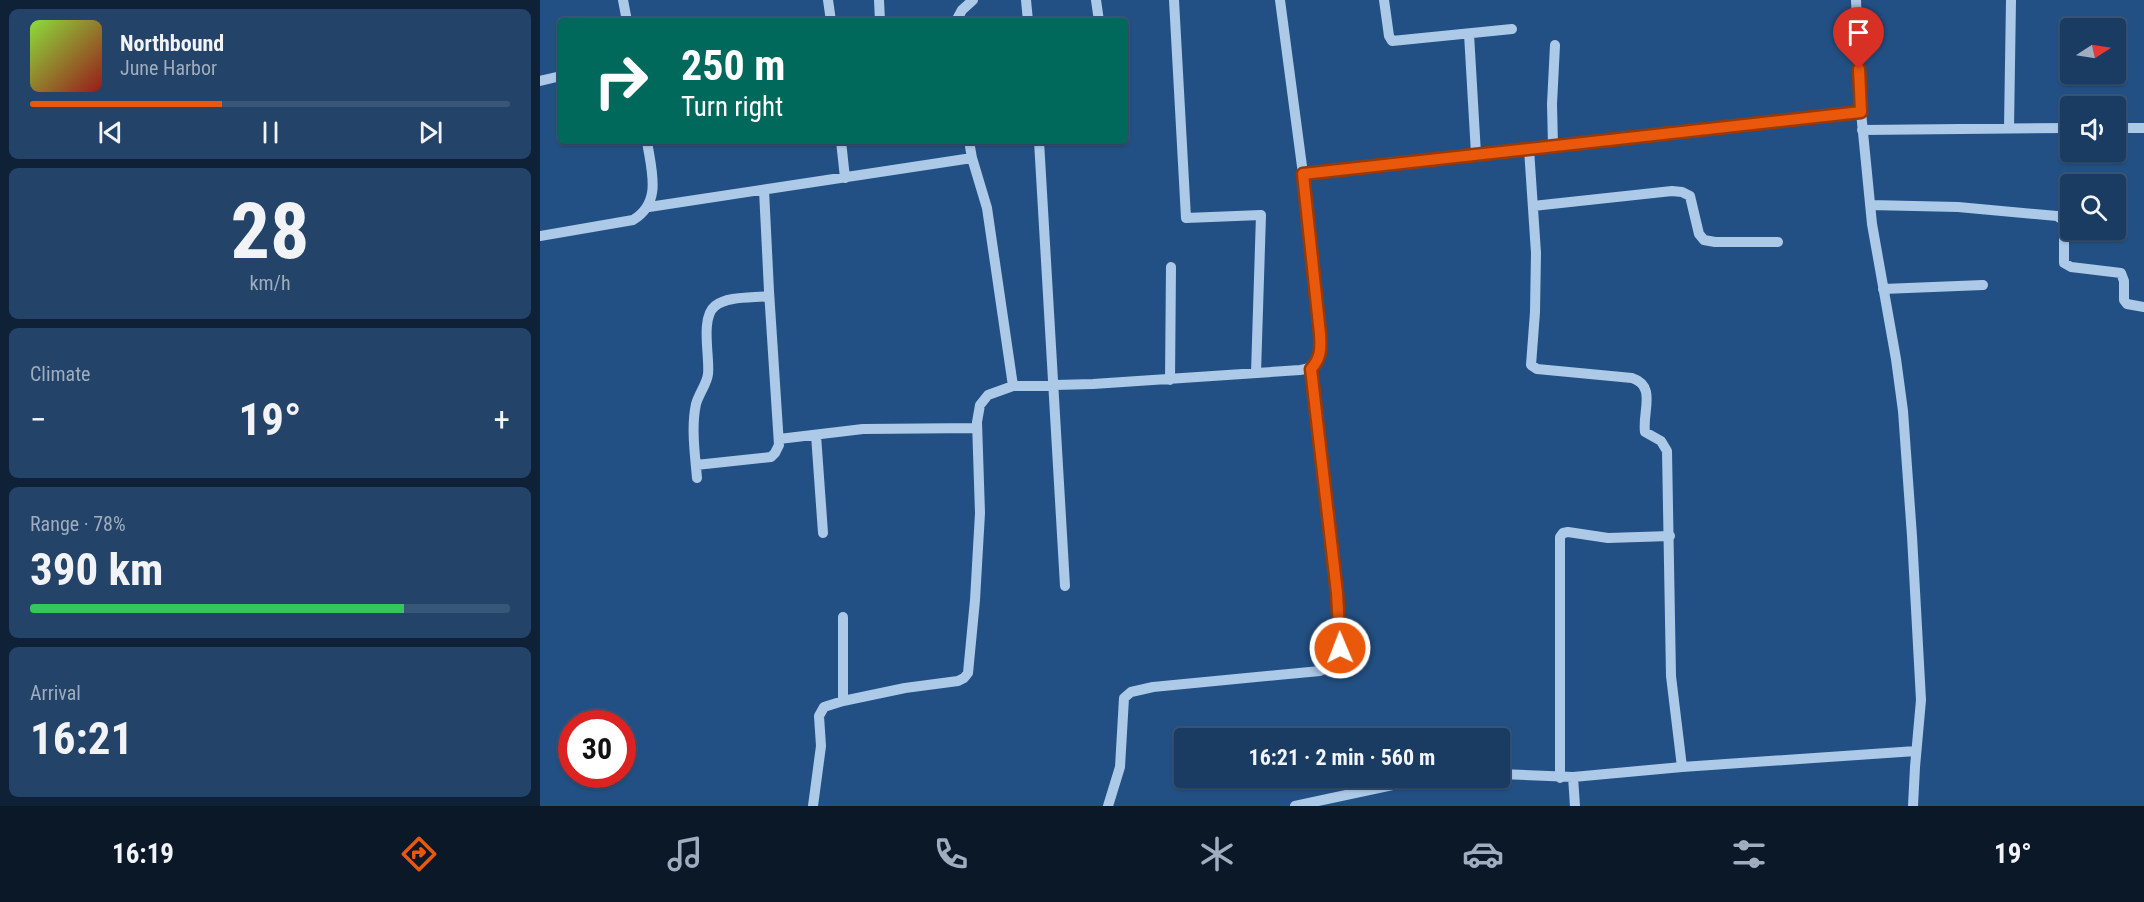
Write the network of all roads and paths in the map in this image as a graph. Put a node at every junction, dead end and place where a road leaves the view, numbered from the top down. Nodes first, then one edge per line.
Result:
1 (623, 0) edge
2 (828, 0) edge
3 (879, 0) edge
4 (973, 0) edge
5 (1026, 0) edge
6 (1096, 0) edge
7 (1174, 0) edge
8 (1280, 0) edge
9 (1384, 0) edge
10 (1856, 0) edge
11 (2011, 0) edge
12 (626, 18) edge
13 (831, 18) edge
14 (880, 18) edge
15 (958, 18) edge
16 (1028, 18) edge
17 (1099, 18) edge
18 (1512, 29) dead end
19 (1469, 34) junction
20 (1555, 45) dead end
21 (558, 77) edge
22 (540, 81) edge
23 (1861, 112) junction
24 (2009, 128) junction
25 (2060, 128) edge
26 (2126, 128) edge
27 (2144, 128) edge
28 (1862, 130) junction
29 (647, 144) edge
30 (841, 144) edge
31 (970, 144) edge
32 (1039, 144) edge
33 (1553, 146) junction
34 (1529, 149) junction
35 (1476, 154) junction
36 (972, 158) junction
37 (1303, 174) junction
38 (845, 178) junction
39 (764, 190) junction
40 (1870, 205) junction
41 (1533, 206) junction
42 (649, 207) junction
43 (540, 236) edge
44 (1778, 242) dead end
45 (1171, 267) dead end
46 (1983, 285) dead end
47 (1883, 289) junction
48 (769, 296) junction
49 (2144, 307) edge
50 (1311, 369) junction
51 (1256, 373) junction
52 (1170, 380) junction
53 (1053, 384) junction
54 (1013, 386) junction
55 (977, 428) junction
56 (816, 435) junction
57 (778, 439) junction
58 (696, 465) junction
59 (697, 478) dead end
60 (824, 533) dead end
61 (1670, 536) junction
62 (1065, 586) dead end
63 (843, 618) dead end
64 (843, 701) junction
65 (1916, 751) junction
66 (1682, 767) junction
67 (1510, 775) edge
68 (1573, 777) junction
69 (1560, 778) junction
70 (1378, 788) edge
71 (813, 806) edge
72 (1108, 806) edge
73 (1294, 806) edge
74 (1575, 806) edge
75 (1913, 806) edge

1 - 12 street
2 - 13 street
3 - 14 street
4 - 15 street
5 - 16 street
6 - 17 street
7 - 51 street
8 - 37 street
9 - 19 street
10 - 23 street
11 - 24 street
18 - 19 street
19 - 35 street
20 - 33 street
21 - 22 street
23 - 28 street
23 - 33 street
24 - 25 street
24 - 28 street
26 - 27 street
28 - 40 street
29 - 42 street
30 - 38 street
31 - 36 street
32 - 53 street
33 - 34 street
34 - 35 street
34 - 41 street
35 - 37 street
36 - 38 street
36 - 54 street
37 - 50 street
38 - 39 street
39 - 42 street
39 - 48 street
40 - 47 street
40 - 49 street
41 - 44 street
41 - 61 street
42 - 43 street
45 - 52 street
46 - 47 street
47 - 65 street
48 - 57 street
48 - 58 street
50 - 51 street
50 - 72 street
51 - 52 street
52 - 53 street
53 - 54 street
53 - 62 street
54 - 55 street
55 - 56 street
55 - 64 street
56 - 57 street
56 - 60 street
57 - 58 street
58 - 59 street
61 - 66 street
61 - 69 street
63 - 64 street
64 - 71 street
65 - 66 street
65 - 75 street
66 - 68 street
67 - 69 street
68 - 69 street
68 - 74 street
70 - 73 street

